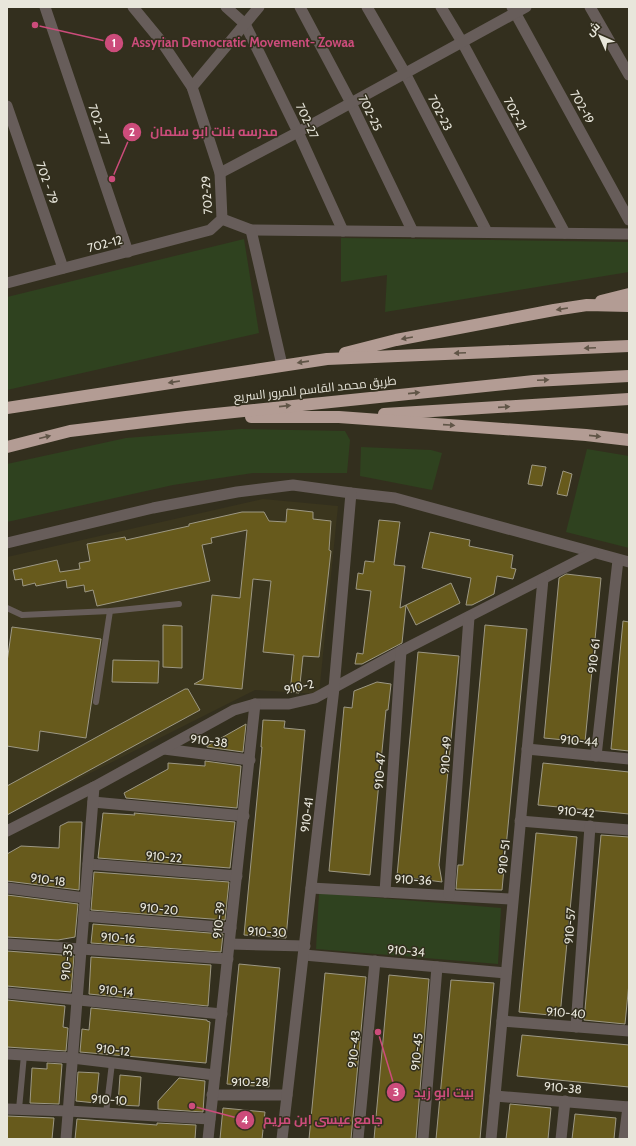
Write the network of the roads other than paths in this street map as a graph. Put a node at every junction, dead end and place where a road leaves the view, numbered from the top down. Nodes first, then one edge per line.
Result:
1 (46, 7) edge
2 (133, 7) edge
3 (226, 7) edge
4 (259, 7) edge
5 (300, 7) edge
6 (368, 7) edge
7 (441, 7) edge
8 (526, 7) edge
9 (590, 7) edge
10 (514, 10) edge
11 (246, 24) junction
12 (462, 42) junction
13 (405, 74) junction
14 (629, 75) edge
15 (192, 88) junction
16 (351, 103) junction
17 (7, 106) edge
18 (298, 132) junction
19 (220, 173) junction
20 (222, 219) junction
21 (629, 220) edge
22 (210, 230) joint
23 (252, 230) junction
24 (343, 231) junction
25 (414, 232) junction
26 (488, 232) junction
27 (565, 233) junction
28 (629, 234) edge
29 (128, 252) junction
30 (63, 268) junction
31 (7, 283) edge
32 (629, 294) edge
33 (587, 305) junction
34 (629, 306) edge
35 (629, 346) edge
36 (327, 359) junction
37 (282, 365) junction
38 (629, 376) edge
39 (629, 399) edge
40 (7, 408) edge
41 (186, 417) junction
42 (339, 417) junction
43 (629, 440) edge
44 (7, 447) edge
45 (351, 493) junction
46 (7, 542) edge
47 (593, 553) junction
48 (624, 561) edge
49 (543, 579) junction
50 (179, 604) dead end
51 (7, 608) edge
52 (110, 612) junction
53 (469, 617) junction
54 (401, 651) junction
55 (334, 688) junction
56 (96, 702) dead end
57 (255, 704) junction
58 (164, 749) junction
59 (527, 749) junction
60 (596, 756) junction
61 (629, 759) edge
62 (250, 760) junction
63 (94, 787) junction
64 (93, 802) junction
65 (244, 816) junction
66 (520, 821) junction
67 (590, 826) junction
68 (629, 830) edge
69 (7, 831) edge
70 (88, 864) junction
71 (237, 876) junction
72 (7, 888) edge
73 (311, 888) junction
74 (385, 892) junction
75 (449, 895) junction
76 (85, 898) junction
77 (512, 899) junction
78 (84, 916) junction
79 (231, 928) junction
80 (7, 944) edge
81 (230, 944) junction
82 (81, 949) junction
83 (304, 950) junction
84 (228, 959) junction
85 (375, 961) junction
86 (437, 967) junction
87 (506, 973) junction
88 (7, 993) edge
89 (77, 1000) junction
90 (222, 1014) junction
91 (502, 1021) junction
92 (576, 1027) junction
93 (629, 1031) edge
94 (7, 1054) edge
95 (24, 1055) junction
96 (72, 1058) junction
97 (112, 1063) junction
98 (215, 1075) junction
99 (287, 1094) junction
100 (212, 1095) junction
101 (495, 1096) junction
102 (566, 1102) junction
103 (628, 1107) edge
104 (7, 1109) edge
105 (19, 1109) junction
106 (68, 1111) junction
107 (106, 1113) junction
108 (210, 1119) junction
109 (66, 1139) edge
110 (208, 1139) edge
111 (282, 1139) edge
112 (358, 1139) edge
113 (423, 1139) edge
114 (491, 1139) edge
115 (561, 1139) edge
116 (624, 1139) edge

1 - 29 street, 702 - 77
2 - 15 street, 702-29
3 - 11 street
4 - 11 street
5 - 16 street, 702-25
6 - 13 street, 702-23
7 - 12 street, 702-21
8 - 10 street
9 - 14 street
10 - 12 street
10 - 21 street, 702-19
11 - 15 street
11 - 18 street, 702-27
12 - 13 street
12 - 27 street, 702-21
13 - 16 street
13 - 26 street, 702-23
15 - 19 street, 702-29
16 - 18 street
16 - 25 street, 702-25
17 - 30 street, 702 - 79
18 - 19 street
18 - 24 street, 702-27
19 - 20 street, 702-29
20 - 22 street, 702-29
20 - 23 street
22 - 29 street, 702-12
23 - 24 street
23 - 37 street
24 - 25 street
25 - 26 street
26 - 27 street
27 - 28 street
29 - 30 street, 702-12
30 - 31 street, 702-12
32 - 33 highway
33 - 34 highway
33 -> 36 highway
35 -> 36 highway, طريق محمد القاسم للمرور السريع
36 -> 37 highway, طريق محمد القاسم للمرور السريع
37 -> 40 highway, طريق محمد القاسم للمرور السريع
41 -> 38 highway, طريق محمد القاسم للمرور السريع
42 -> 39 highway
41 - 42 highway
44 -> 41 highway, طريق محمد القاسم للمرور السريع
42 -> 43 highway
45 - 46 street
45 - 47 street
45 - 55 street, 910-41
47 - 48 street
47 - 49 street, 910-2
48 - 60 street, 910-61
49 - 53 street, 910-2
49 - 59 street, 910-51
50 - 52 lane
51 - 52 lane
52 - 56 lane
53 - 54 street, 910-2
53 - 75 street, 910-49
54 - 55 street, 910-2
54 - 74 street, 910-47
55 - 57 street, 910-2
55 - 73 street, 910-41
57 - 58 street, 910-2
57 - 62 street, 910-39
58 - 62 street, 910-38
58 - 63 street, 910-2
59 - 60 street, 910-44
59 - 66 street, 910-51
60 - 61 street, 910-44
62 - 65 street, 910-39
63 - 64 street, 910-35
63 - 69 street, 910-2
64 - 65 street
64 - 70 street, 910-35
65 - 71 street, 910-39
66 - 67 street, 910-42
66 - 77 street, 910-51
67 - 68 street, 910-42
67 - 92 street, 910-57
70 - 71 street, 910-22
70 - 76 street, 910-35
71 - 79 street, 910-39
72 - 76 street, 910-18
73 - 74 street, 910-36
73 - 83 street, 910-41
74 - 75 street, 910-36
75 - 77 street, 910-36
76 - 78 street, 910-35
77 - 87 street, 910-51
78 - 79 street, 910-20
78 - 82 street, 910-35
79 - 81 street, 910-39
80 - 82 street, 910-16
81 - 83 street, 910-30
81 - 84 street, 910-39
82 - 84 street, 910-16
82 - 89 street, 910-35
83 - 85 street, 910-34
83 - 99 street, 910-41
84 - 90 street, 910-39
85 - 86 street, 910-34
85 - 112 street, 910-43
86 - 87 street, 910-34
86 - 113 street, 910-45
87 - 91 street, 910-51
88 - 89 street, 910-14
89 - 90 street, 910-14
89 - 96 street, 910-35
90 - 98 street, 910-39
91 - 92 street, 910-40
91 - 101 street, 910-51
92 - 93 street, 910-40
94 - 95 street, 910-12
95 - 96 street, 910-12
95 - 105 lane
96 - 97 street, 910-12
96 - 106 street, 910-35
97 - 98 street, 910-12
97 - 107 lane
98 - 100 street, 910-39
99 - 100 street, 910-28
99 - 111 street, 910-41
100 - 108 street, 910-39
101 - 102 street, 910-38
101 - 114 street, 910-51
102 - 103 street, 910-38
102 - 115 street
103 - 116 street
104 - 105 street, 910-10
105 - 106 street, 910-10
106 - 107 street, 910-10
106 - 109 street, 910-35
107 - 108 street, 910-10
108 - 110 street, 910-39

